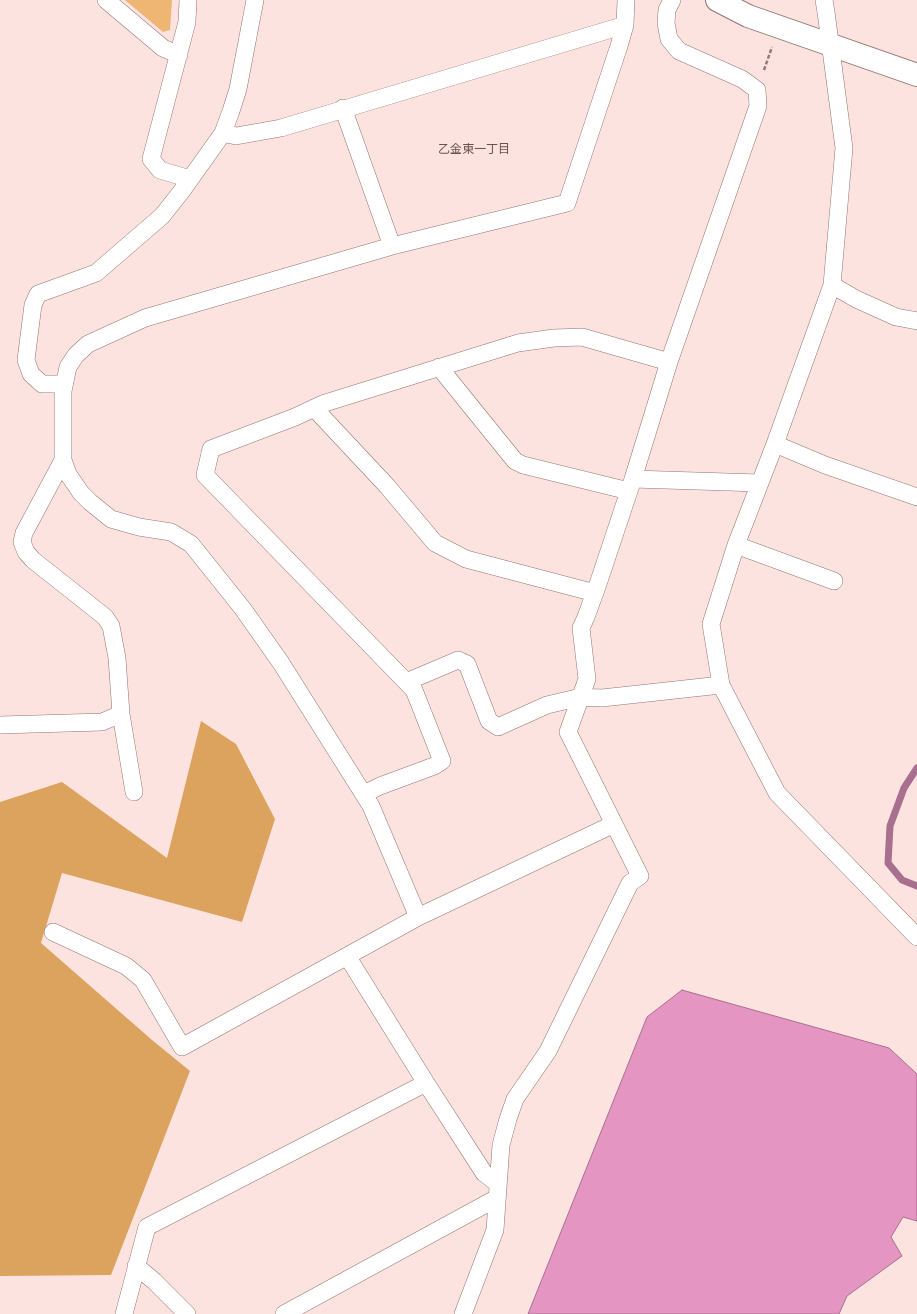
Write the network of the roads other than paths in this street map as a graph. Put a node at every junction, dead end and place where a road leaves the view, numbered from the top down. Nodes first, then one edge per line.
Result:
1 (106, 0) edge
2 (188, 0) edge
3 (255, 0) edge
4 (672, 0) edge
5 (717, 0) edge
6 (824, 0) edge
7 (626, 2) edge
8 (625, 25) junction
9 (831, 45) junction
10 (179, 54) junction
11 (917, 75) edge
12 (343, 108) junction
13 (222, 133) junction
14 (190, 179) junction
15 (392, 246) junction
16 (832, 285) junction
17 (917, 321) edge
18 (669, 362) junction
19 (439, 367) junction
20 (64, 384) junction
21 (314, 408) junction
22 (775, 444) junction
23 (62, 460) junction
24 (760, 483) junction
25 (631, 485) junction
26 (917, 497) edge
27 (736, 545) junction
28 (834, 581) dead end
29 (595, 593) junction
30 (406, 682) junction
31 (721, 684) junction
32 (581, 698) junction
33 (121, 714) junction
34 (0, 725) edge
35 (134, 792) dead end
36 (364, 794) junction
37 (614, 824) junction
38 (418, 917) junction
39 (53, 932) dead end
40 (917, 937) edge
41 (347, 956) junction
42 (426, 1083) junction
43 (498, 1191) junction
44 (136, 1266) junction
45 (124, 1314) edge
46 (187, 1314) edge
47 (284, 1314) edge
48 (463, 1314) edge

1 - 10 street
2 - 10 street
3 - 13 street
4 - 18 street
5 - 9 street
6 - 9 street
7 - 8 street
8 - 12 street
8 - 15 street
9 - 11 street
9 - 16 street
10 - 14 street
12 - 13 street
12 - 15 street
13 - 14 street
14 - 20 street
15 - 20 street
16 - 17 street
16 - 22 street
18 - 19 street
18 - 25 street
19 - 21 street
19 - 25 street
20 - 23 street
21 - 29 street
21 - 30 street
22 - 24 street
22 - 26 street
23 - 33 street
23 - 36 street
24 - 25 street
24 - 27 street
25 - 29 street
27 - 28 street
27 - 31 street
29 - 32 street
30 - 32 street
30 - 36 street
31 - 32 street
31 - 40 street
32 - 37 street
33 - 34 street
33 - 35 street
36 - 38 street
37 - 38 street
37 - 43 street
38 - 41 street
39 - 41 street
41 - 42 street
42 - 43 street
42 - 44 street
43 - 47 street
43 - 48 street
44 - 45 street
44 - 46 street

